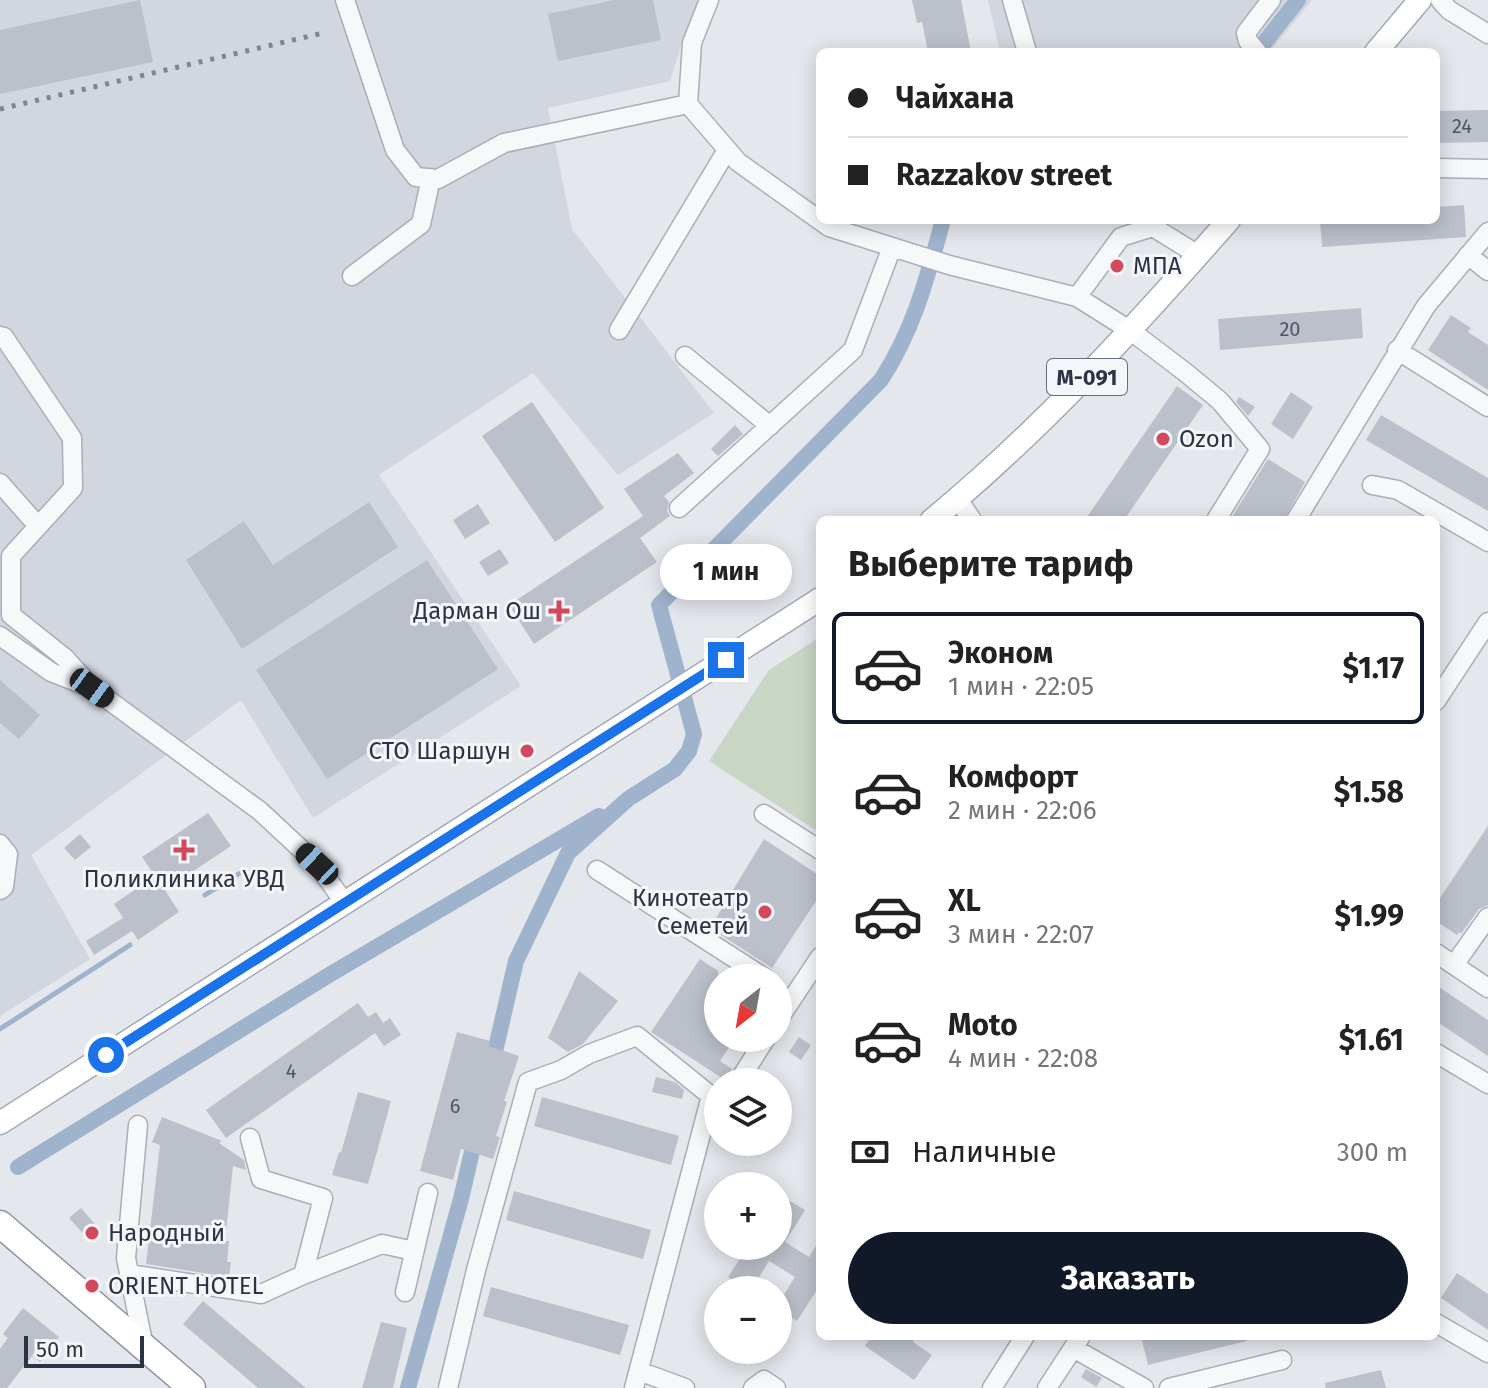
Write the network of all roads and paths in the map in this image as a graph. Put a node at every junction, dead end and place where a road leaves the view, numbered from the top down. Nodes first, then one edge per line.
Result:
1 (345, 0) edge
2 (709, 0) edge
3 (1012, 0) edge
4 (1271, 0) edge
5 (1420, 0) edge
6 (1440, 0) edge
7 (1488, 34) edge
8 (1253, 46) edge
9 (1026, 48) edge
10 (1379, 48) edge
11 (688, 104) junction
12 (727, 150) junction
13 (1440, 168) edge
14 (1488, 169) edge
15 (431, 178) junction
16 (816, 218) edge
17 (825, 224) edge
18 (1225, 224) edge
19 (1488, 232) edge
20 (892, 247) junction
21 (1198, 255) junction
22 (1468, 255) junction
23 (1488, 271) edge
24 (352, 276) dead end
25 (1077, 297) junction
26 (619, 330) dead end
27 (1131, 331) junction
28 (0, 336) edge
29 (1397, 350) junction
30 (685, 356) dead end
31 (1488, 407) edge
32 (770, 426) junction
33 (0, 483) edge
34 (1372, 485) dead end
35 (958, 499) junction
36 (679, 508) dead end
37 (937, 516) edge
38 (969, 516) edge
39 (1218, 516) edge
40 (1298, 516) edge
41 (38, 526) junction
42 (1488, 542) edge
43 (816, 602) edge
44 (1488, 622) edge
45 (0, 636) edge
46 (92, 688) junction
47 (1440, 695) edge
48 (764, 814) dead end
49 (0, 844) edge
50 (816, 847) edge
51 (597, 870) dead end
52 (0, 890) edge
53 (344, 902) junction
54 (1488, 917) edge
55 (1440, 956) edge
56 (816, 961) edge
57 (743, 964) edge
58 (1454, 965) junction
59 (792, 985) edge
60 (1488, 988) edge
61 (1440, 1055) edge
62 (1488, 1084) edge
63 (704, 1086) edge
64 (0, 1123) edge
65 (138, 1125) dead end
66 (704, 1131) edge
67 (250, 1138) dead end
68 (428, 1193) dead end
69 (4, 1235) edge
70 (414, 1251) junction
71 (129, 1274) junction
72 (303, 1275) junction
73 (405, 1292) dead end
74 (1440, 1325) edge
75 (1022, 1340) edge
76 (1077, 1342) edge
77 (144, 1347) junction
78 (1488, 1353) edge
79 (1282, 1360) dead end
80 (637, 1379) edge
81 (192, 1388) edge
82 (448, 1388) edge
83 (685, 1388) edge
84 (753, 1388) edge
85 (776, 1388) edge
86 (992, 1388) edge
87 (1047, 1388) edge
88 (1144, 1388) edge
89 (1169, 1388) edge

1 - 15 street
2 - 11 street
3 - 9 street
4 - 8 street
5 - 10 main road
6 - 7 street
11 - 12 street
11 - 15 street
12 - 16 street
12 - 26 street
13 - 14 street
15 - 24 street
17 - 20 street
18 - 21 main road, М-091
19 - 22 street
20 - 25 street
20 - 32 street
21 - 25 street
21 - 27 main road, М-091
22 - 23 street
22 - 29 street
25 - 27 street
27 - 35 main road, М-091
27 - 39 street
28 - 41 street
29 - 31 street
29 - 40 street
30 - 32 street
32 - 36 street
33 - 41 street
34 - 42 street
35 - 37 main road, М-091
35 - 38 street
41 - 46 street
43 - 53 main road
44 - 47 street
45 - 46 street
46 - 53 street
48 - 50 street
49 - 52 street
51 - 57 street
53 - 64 main road
54 - 58 street
55 - 58 street
56 - 59 street
58 - 60 street
61 - 62 street
63 - 82 street
65 - 71 street
66 - 80 street
67 - 72 street
68 - 70 street
69 - 77 highway
70 - 72 street
70 - 73 street
71 - 72 street
71 - 77 street
74 - 78 street
75 - 86 street
76 - 87 street
76 - 88 street
77 - 81 highway
79 - 89 street
80 - 83 street
84 - 85 street

